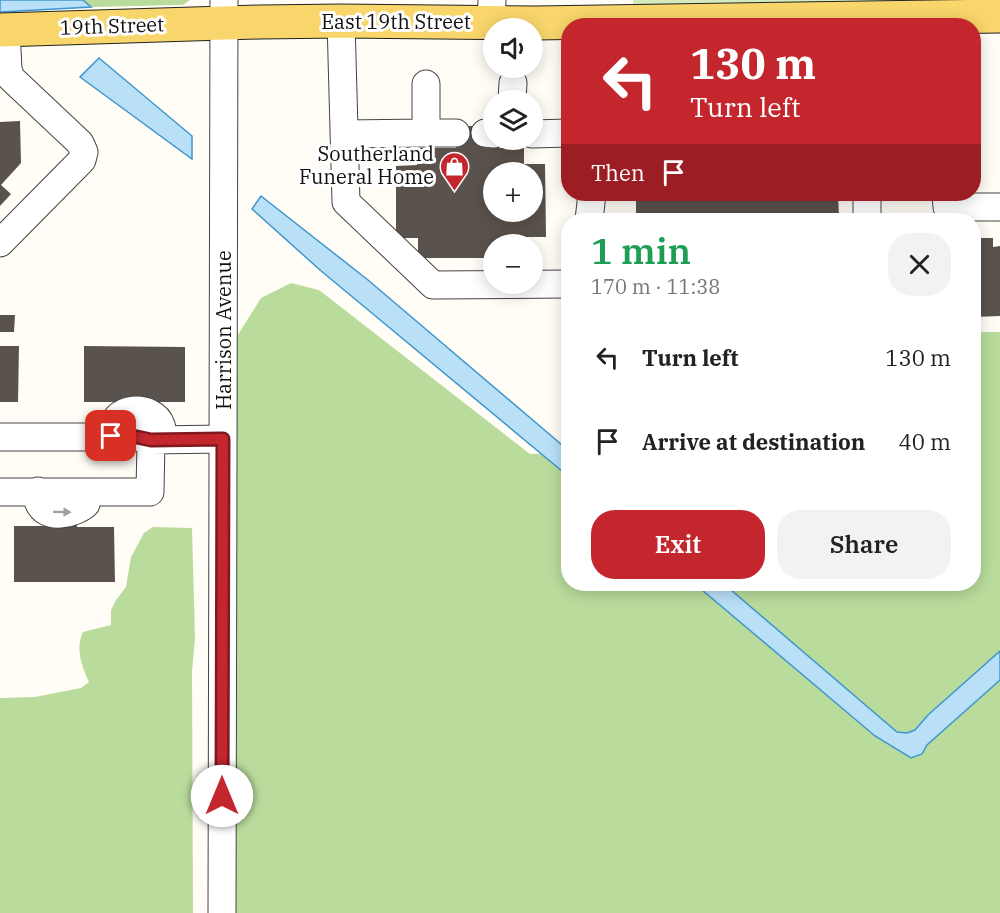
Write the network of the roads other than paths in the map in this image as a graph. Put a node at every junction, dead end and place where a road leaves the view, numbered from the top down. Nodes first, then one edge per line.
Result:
1 (224, 11) edge
2 (492, 11) edge
3 (1000, 16) edge
4 (978, 18) edge
5 (561, 19) edge
6 (341, 21) junction
7 (3, 30) edge
8 (426, 84) dead end
9 (426, 133) junction
10 (456, 133) dead end
11 (561, 133) edge
12 (344, 134) junction
13 (543, 134) edge
14 (947, 201) edge
15 (1000, 207) edge
16 (0, 243) edge
17 (561, 284) edge
18 (0, 437) edge
19 (156, 439) junction
20 (223, 439) junction
21 (0, 492) edge
22 (222, 913) edge

1 - 6 main road, East 19th Street
1 - 7 main road, 19th Street
1 - 20 street, Harrison Avenue
2 - 5 main road, East 19th Street
2 - 6 main road, East 19th Street
3 - 4 main road, East 19th Street
6 - 12 street
7 - 16 street
8 - 9 street
9 - 10 street
9 - 12 street
11 - 13 street
12 - 17 street
14 - 15 street
18 - 19 street
19 - 20 street
19 - 21 street
20 - 22 street, Harrison Avenue

